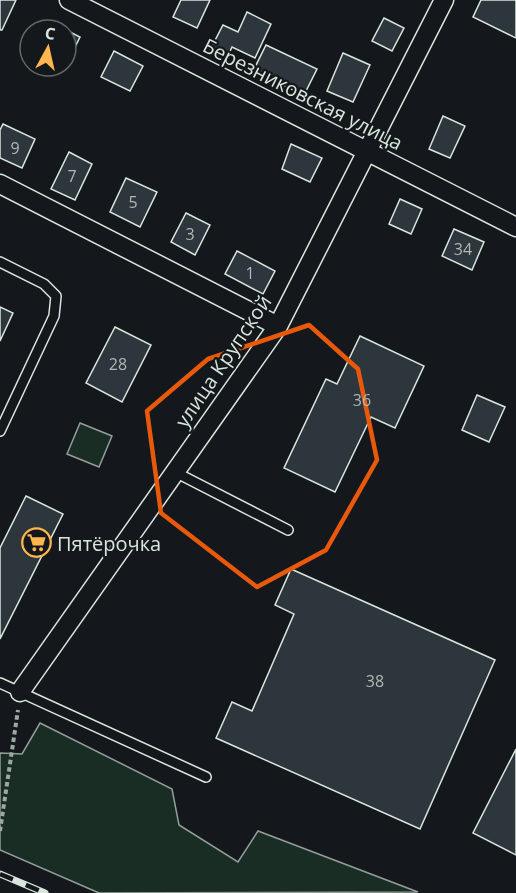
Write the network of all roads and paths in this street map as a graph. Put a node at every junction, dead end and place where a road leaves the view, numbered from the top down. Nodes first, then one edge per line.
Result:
1 (69, 0) edge
2 (444, 0) edge
3 (366, 151) junction
4 (0, 184) edge
5 (516, 227) edge
6 (0, 262) edge
7 (278, 326) junction
8 (0, 431) edge
9 (176, 472) junction
10 (288, 530) dead end
11 (0, 683) edge
12 (20, 692) junction
13 (206, 777) dead end
14 (0, 831) edge

1 - 3 street, Березниковская улица
2 - 3 street, улица Крупской
3 - 5 street, Березниковская улица
3 - 7 street, улица Крупской
4 - 7 street
6 - 8 lane
7 - 9 street, улица Крупской
9 - 10 lane
9 - 12 street, улица Крупской
11 - 12 lane
12 - 13 lane
12 - 14 path

